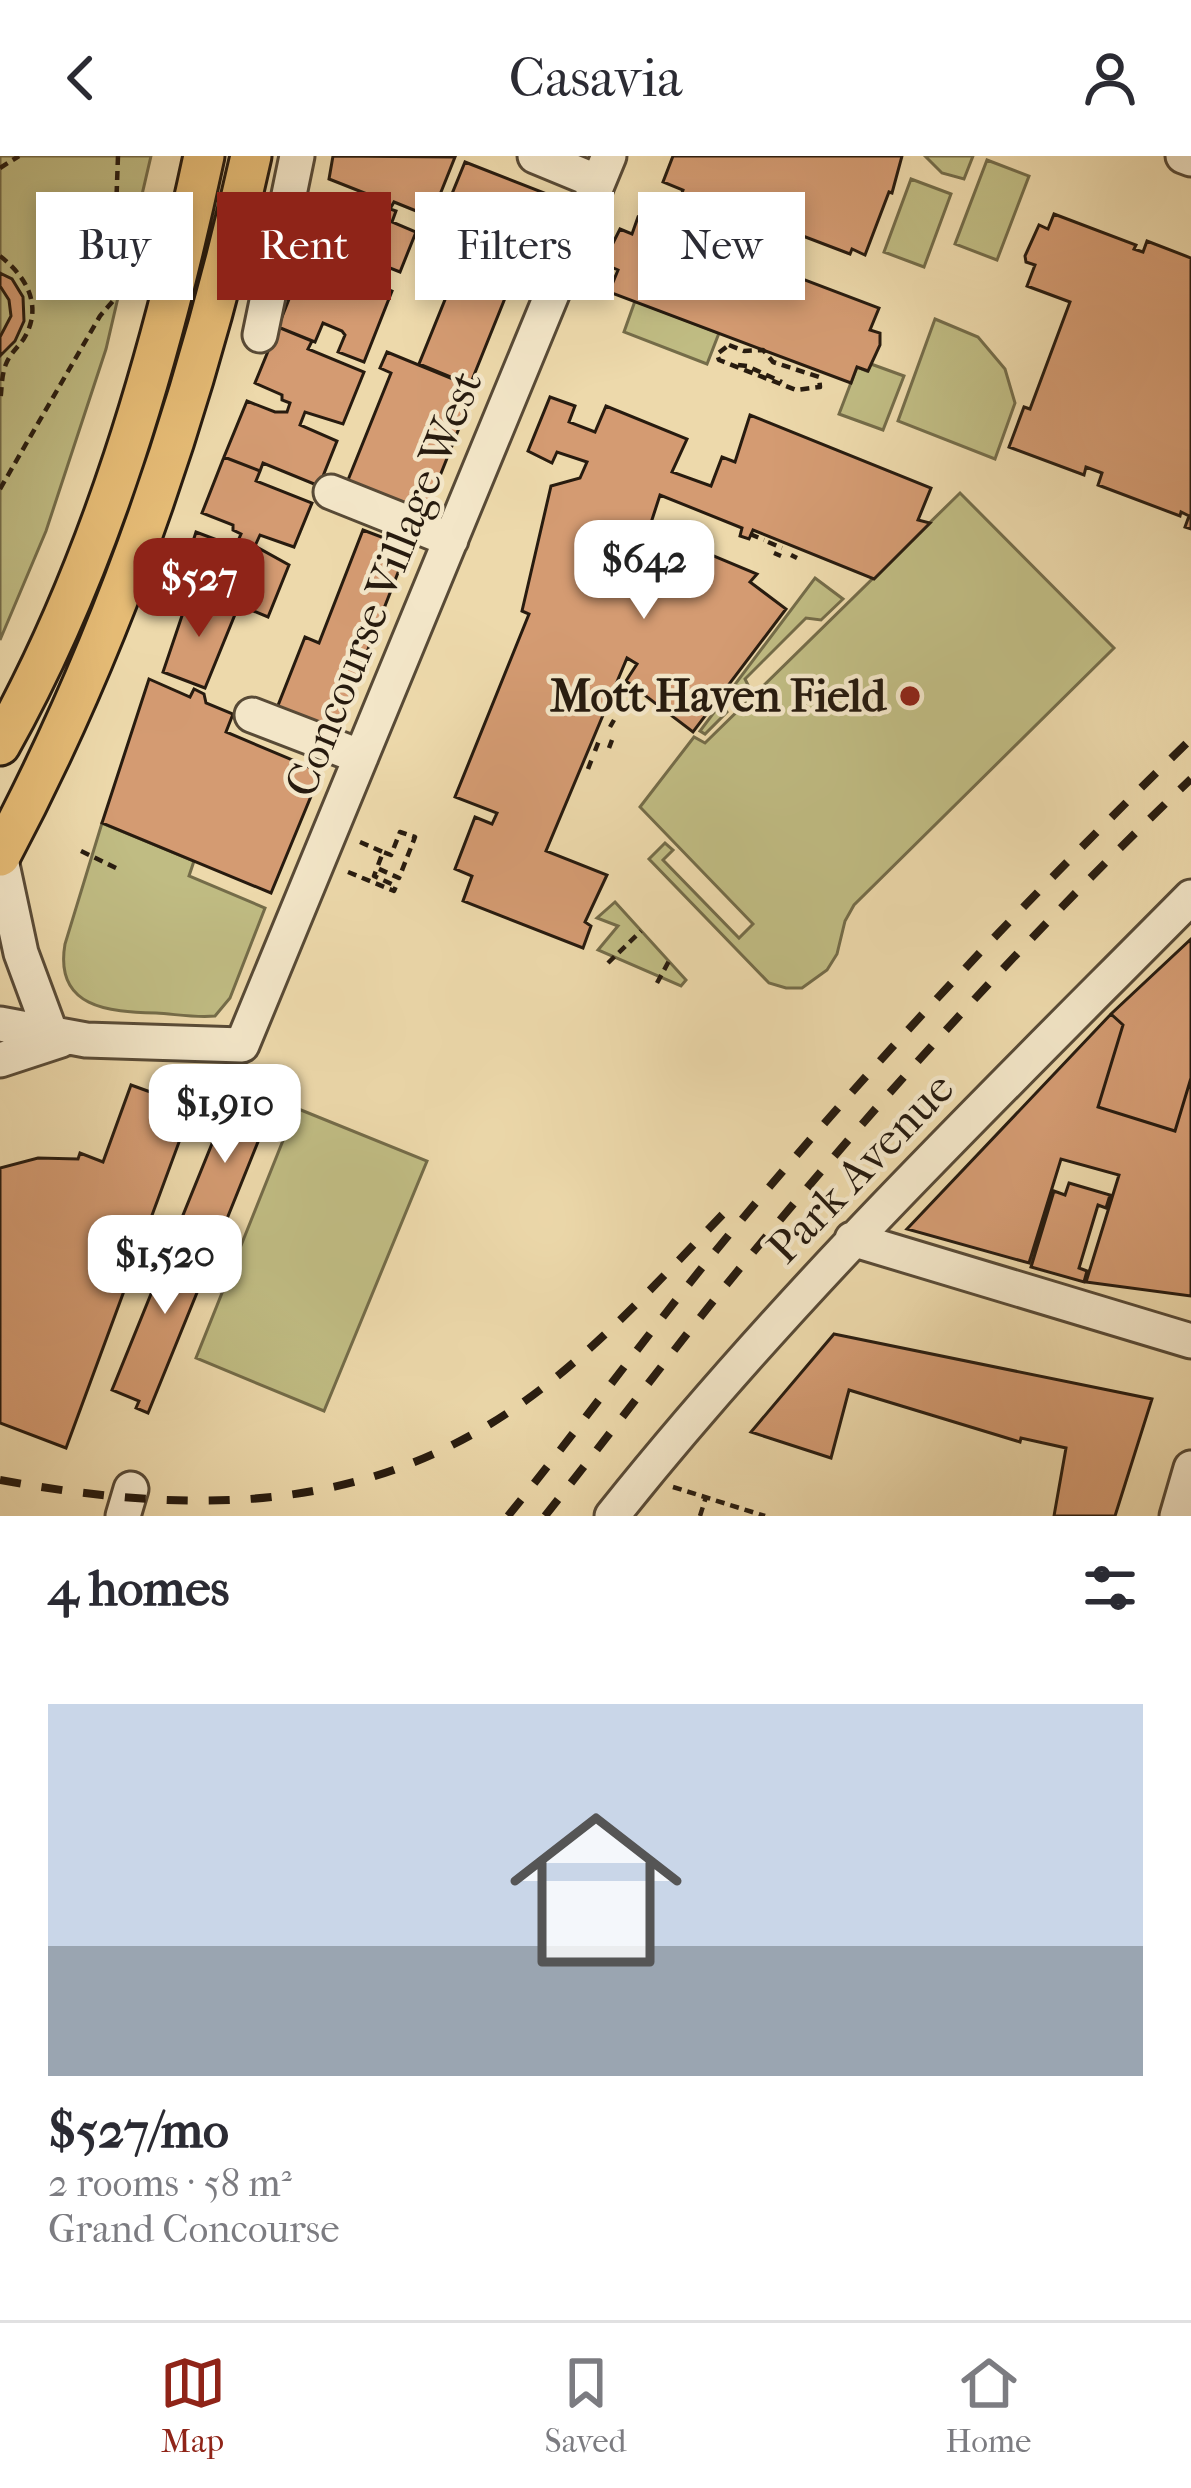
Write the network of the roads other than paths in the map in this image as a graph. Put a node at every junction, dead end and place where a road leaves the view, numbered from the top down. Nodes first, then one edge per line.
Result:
1 (204, 156) edge
2 (251, 156) edge
3 (297, 156) edge
4 (535, 156) edge
5 (604, 169) edge
6 (260, 335) dead end
7 (332, 493) dead end
8 (451, 540) junction
9 (252, 716) dead end
10 (0, 746) edge
11 (361, 757) junction
12 (0, 855) edge
13 (1191, 897) edge
14 (0, 1024) edge
15 (61, 1036) junction
16 (0, 1060) edge
17 (852, 1239) junction
18 (1191, 1341) edge
19 (1191, 1468) edge
20 (612, 1516) edge
21 (1177, 1516) edge

1 - 10 main road
2 - 12 main road
3 - 6 street
4 - 5 street
5 - 8 street, Concourse Village West
7 - 8 street
8 - 11 street, Concourse Village West
9 - 11 street
11 - 15 street, Concourse Village West
12 - 15 street
13 - 17 street, Park Avenue
14 - 15 street
15 - 16 street
17 - 18 street
17 - 20 street, Park Avenue
19 - 21 street

